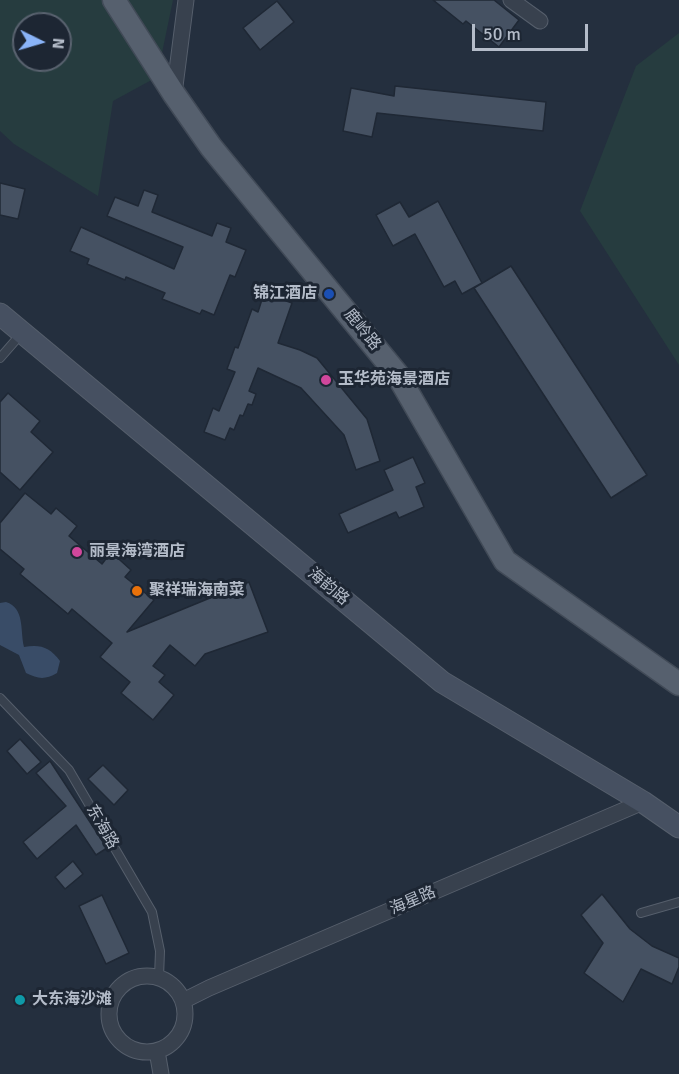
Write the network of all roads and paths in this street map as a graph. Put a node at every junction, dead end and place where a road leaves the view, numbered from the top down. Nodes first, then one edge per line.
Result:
1 (114, 0) edge
2 (186, 0) edge
3 (511, 0) edge
4 (540, 21) dead end
5 (174, 94) junction
6 (0, 314) edge
7 (22, 333) junction
8 (0, 358) edge
9 (679, 684) edge
10 (0, 698) edge
11 (643, 802) junction
12 (679, 827) edge
13 (679, 902) edge
14 (641, 913) dead end
15 (159, 977) junction
16 (183, 1001) junction
17 (157, 1051) junction
18 (161, 1074) edge

1 - 5 main road, 鹿岭路
2 - 5 street
3 - 4 street
5 - 9 main road, 鹿岭路
6 - 7 street, 海韵路
7 - 8 lane
7 - 11 street, 海韵路
10 - 15 lane, 东海路
11 - 12 street, 海韵路
11 - 16 street, 海星路
13 - 14 lane
15 - 16 street
15 - 17 street
16 - 17 street
17 - 18 street

